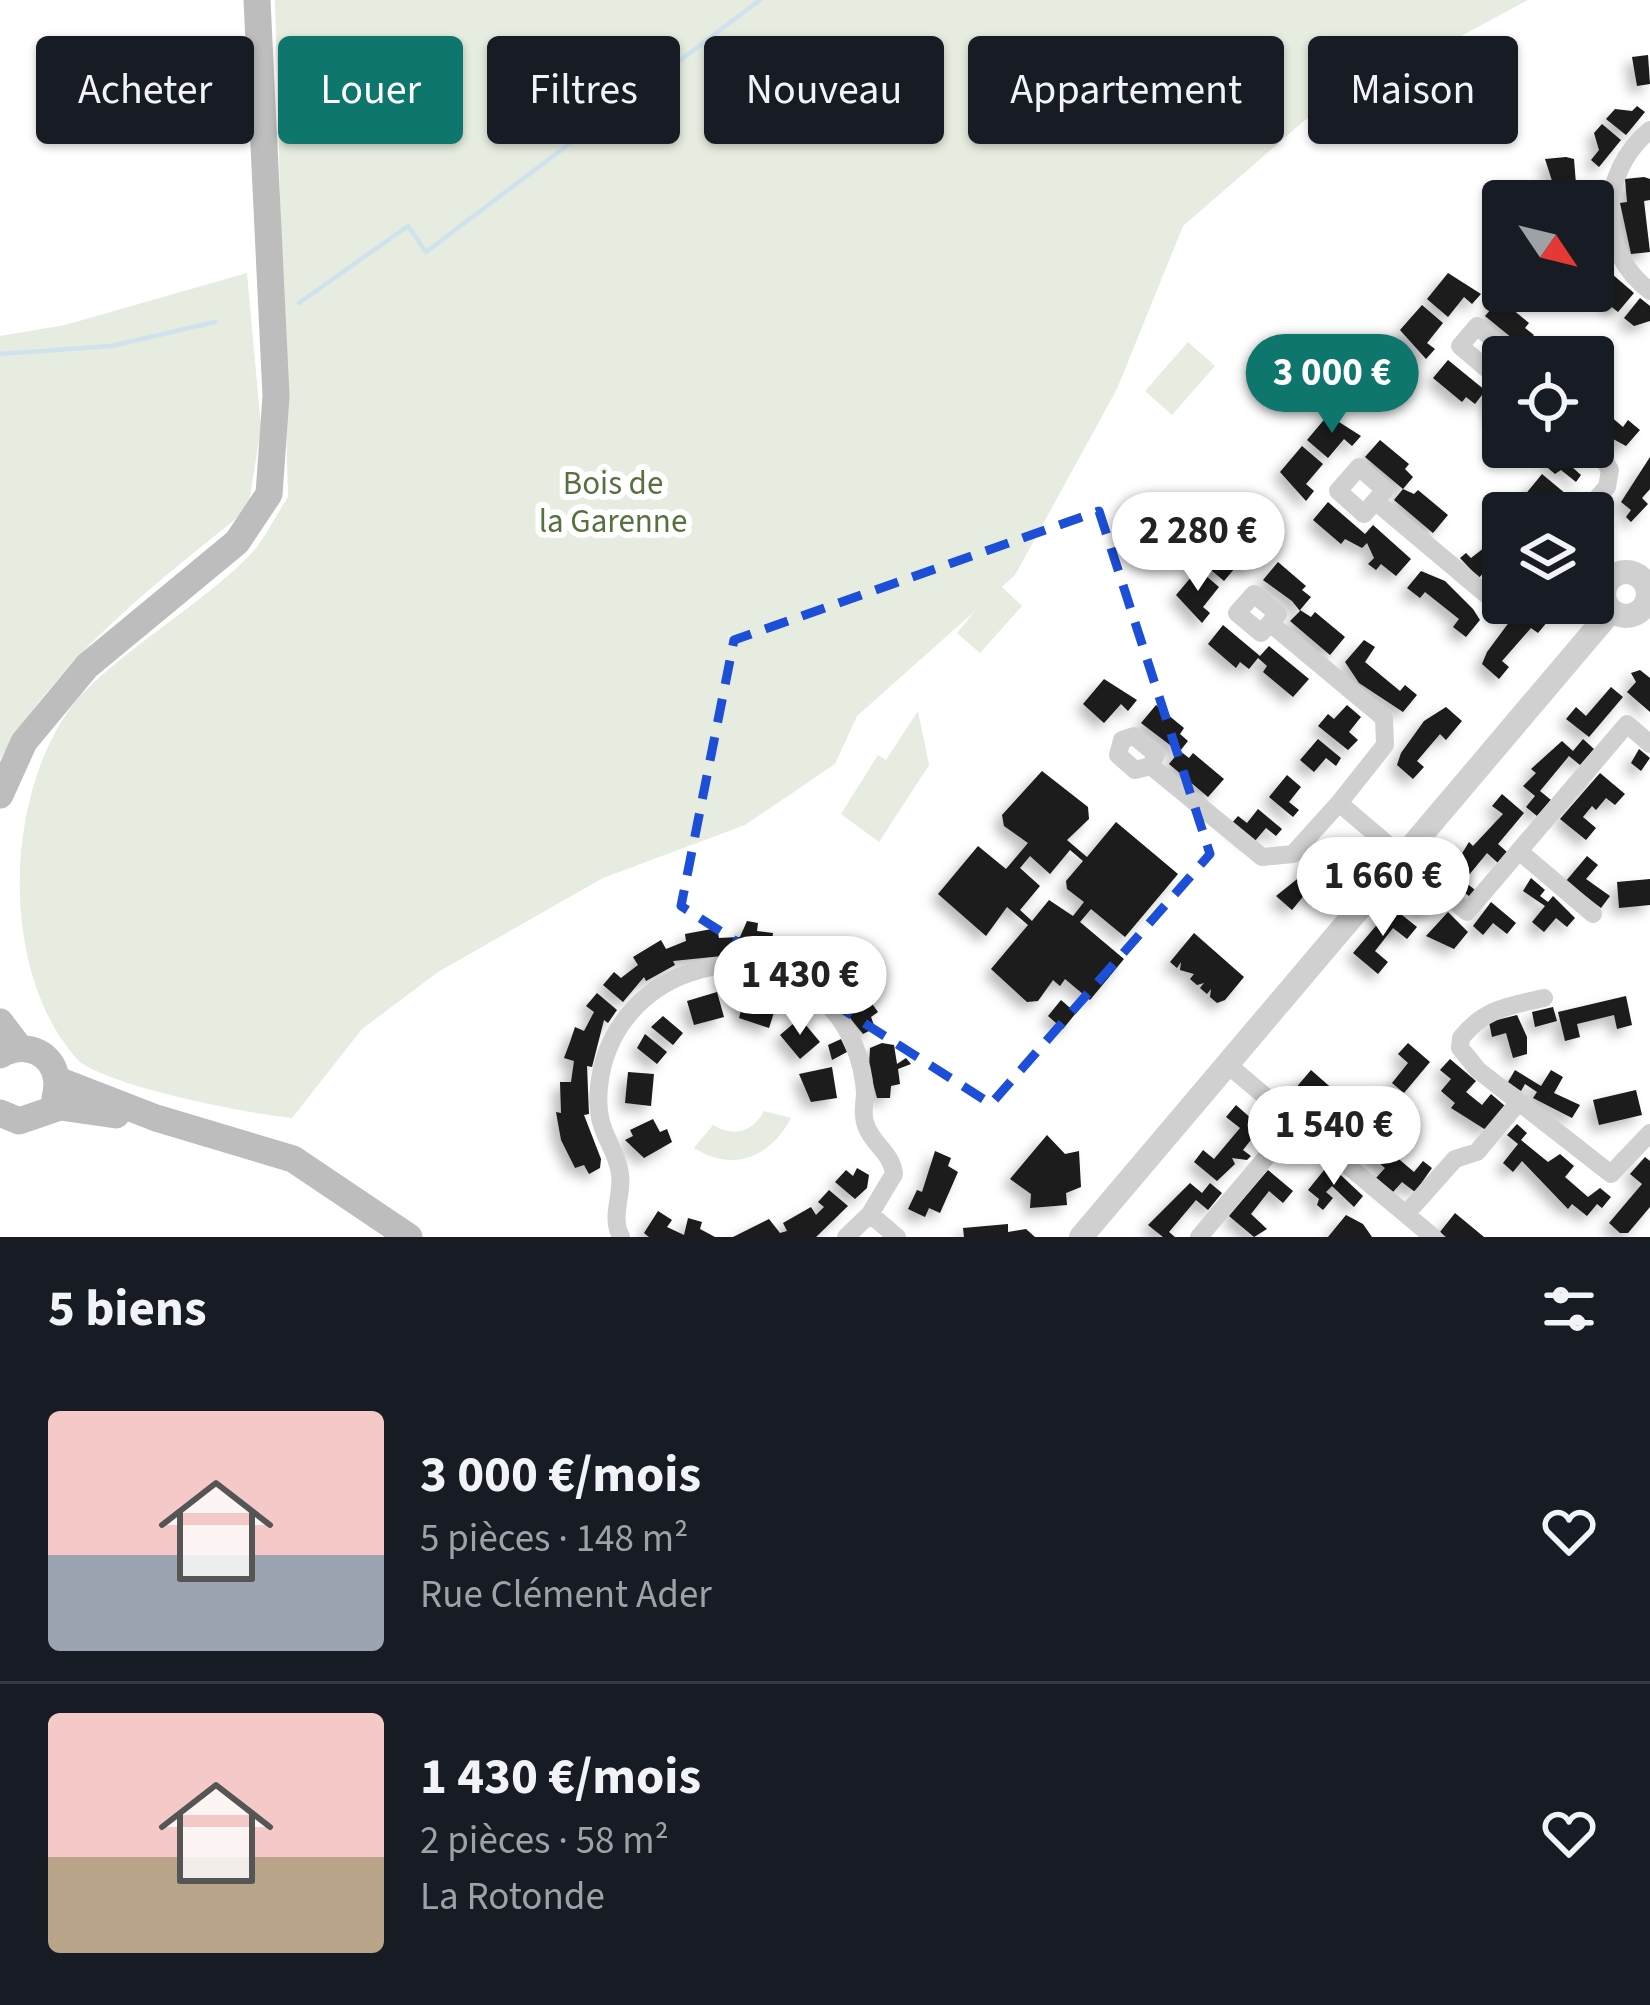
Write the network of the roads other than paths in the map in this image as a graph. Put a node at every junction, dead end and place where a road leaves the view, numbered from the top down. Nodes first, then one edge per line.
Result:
1 (257, 0) edge
2 (1650, 130) edge
3 (1650, 291) edge
4 (1375, 501) dead end
5 (1645, 572) edge
6 (1614, 573) edge
7 (1482, 591) edge
8 (1647, 611) edge
9 (1614, 612) edge
10 (1270, 623) dead end
11 (1600, 624) edge
12 (1650, 744) edge
13 (1151, 766) dead end
14 (0, 795) edge
15 (1339, 803) junction
16 (1520, 851) junction
17 (1401, 856) junction
18 (1593, 914) dead end
19 (1544, 998) dead end
20 (0, 1022) edge
21 (10, 1051) edge
22 (1228, 1065) junction
23 (58, 1080) junction
24 (1517, 1105) junction
25 (156, 1118) junction
26 (15, 1122) edge
27 (1296, 1122) junction
28 (1650, 1132) edge
29 (870, 1214) junction
30 (1406, 1214) junction
31 (409, 1237) edge
32 (621, 1237) edge
33 (846, 1237) edge
34 (897, 1237) edge
35 (1082, 1237) edge
36 (1199, 1237) edge
37 (1433, 1237) edge

1 - 14 main road
2 - 3 street
4 - 7 street
5 - 6 street
5 - 8 street
8 - 9 street
10 - 15 street
11 - 17 street
12 - 16 street
13 - 15 street
15 - 17 street
16 - 17 street
16 - 18 street
17 - 22 street
19 - 24 street
20 - 21 main road
21 - 23 main road
22 - 27 street
22 - 35 street
23 - 25 main road
23 - 26 main road
24 - 28 street
24 - 30 street
25 - 26 main road
25 - 31 main road
27 - 30 street
27 - 36 street
29 - 32 street
29 - 33 street
29 - 34 street
30 - 37 street

